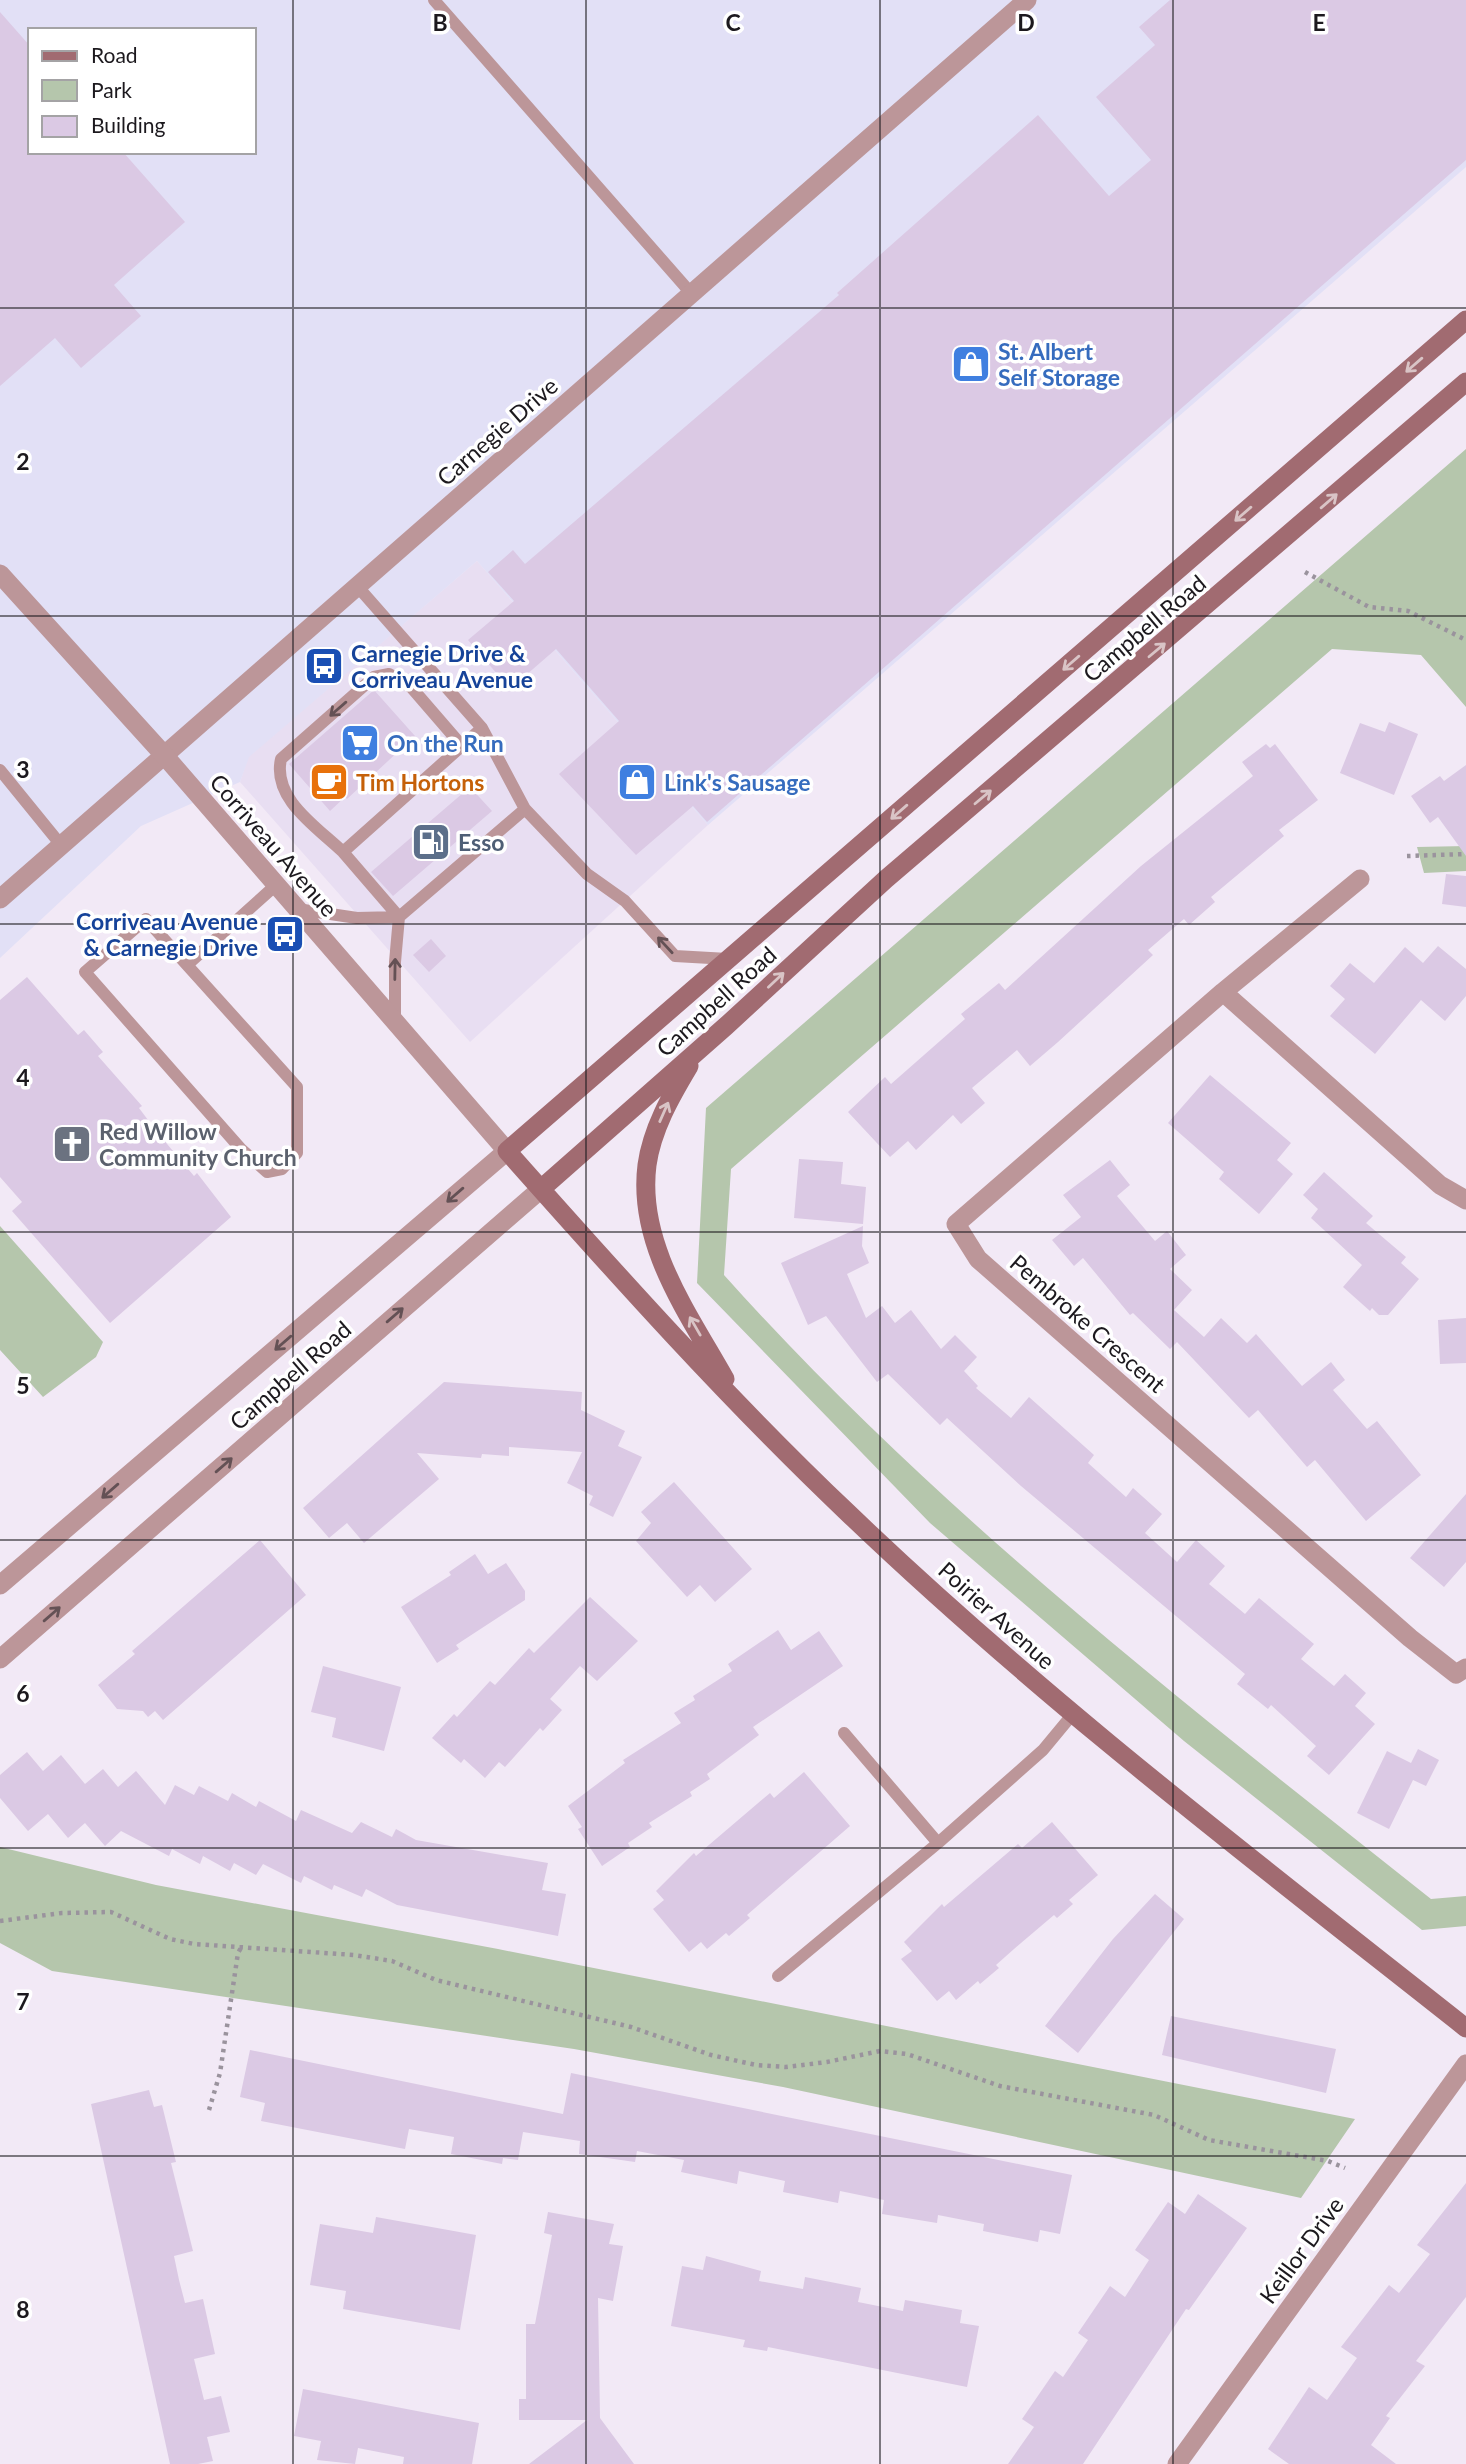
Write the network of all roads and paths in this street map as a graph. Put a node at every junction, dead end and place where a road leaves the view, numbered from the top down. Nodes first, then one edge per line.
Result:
1 (434, 0) edge
2 (1027, 0) edge
3 (691, 292) junction
4 (1466, 320) edge
5 (1466, 382) edge
6 (1305, 572) dead end
7 (0, 574) edge
8 (358, 587) junction
9 (1466, 640) edge
10 (482, 728) junction
11 (462, 746) junction
12 (164, 755) junction
13 (0, 770) edge
14 (525, 809) junction
15 (61, 845) junction
16 (343, 852) junction
17 (1466, 854) edge
18 (1407, 856) dead end
19 (1360, 879) dead end
20 (276, 885) junction
21 (0, 899) edge
22 (297, 909) junction
23 (399, 917) junction
24 (728, 960) junction
25 (187, 965) junction
26 (1223, 992) junction
27 (395, 1020) junction
28 (726, 1026) junction
29 (507, 1151) junction
30 (541, 1189) junction
31 (1466, 1200) edge
32 (741, 1407) junction
33 (0, 1585) edge
34 (0, 1659) edge
35 (1466, 1668) edge
36 (1072, 1715) junction
37 (844, 1732) dead end
38 (938, 1843) junction
39 (0, 1921) edge
40 (242, 1946) junction
41 (778, 1976) dead end
42 (1466, 2028) edge
43 (1466, 2064) edge
44 (209, 2110) dead end
45 (1345, 2168) dead end
46 (1177, 2464) edge

1 - 3 lane
2 - 3 street, Carnegie Drive
3 - 8 street, Carnegie Drive
4 -> 24 main road, Campbell Road
28 -> 5 main road, Campbell Road
6 - 9 path
7 - 12 street, Corriveau Avenue
8 - 10 lane
8 - 12 street, Carnegie Drive
10 - 11 lane
10 - 14 lane
11 - 16 lane
11 -> 16 lane
12 - 15 street, Carnegie Drive
12 - 20 street, Corriveau Avenue
13 - 15 lane
14 - 23 lane
24 -> 14 lane
15 - 21 street, Carnegie Drive
16 - 23 lane
17 - 18 path
19 - 26 street, Pembroke Crescent
20 - 22 street, Corriveau Avenue
20 - 25 lane
22 - 23 lane
22 - 27 street, Corriveau Avenue
27 -> 23 lane
24 - 29 main road, Campbell Road
25 - 25 lane
26 - 31 street
26 - 35 street, Pembroke Crescent
27 - 29 street, Corriveau Avenue
28 - 30 main road, Campbell Road
32 -> 28 main road
29 - 30 main road, Poirier Avenue
29 -> 33 street, Campbell Road
30 - 32 main road, Poirier Avenue
34 -> 30 street, Campbell Road
32 - 36 main road, Poirier Avenue
36 - 38 lane
36 - 42 main road, Poirier Avenue
37 - 38 lane
38 - 41 lane
39 - 40 path
40 - 44 path
40 - 45 path
43 - 46 street, Keillor Drive

